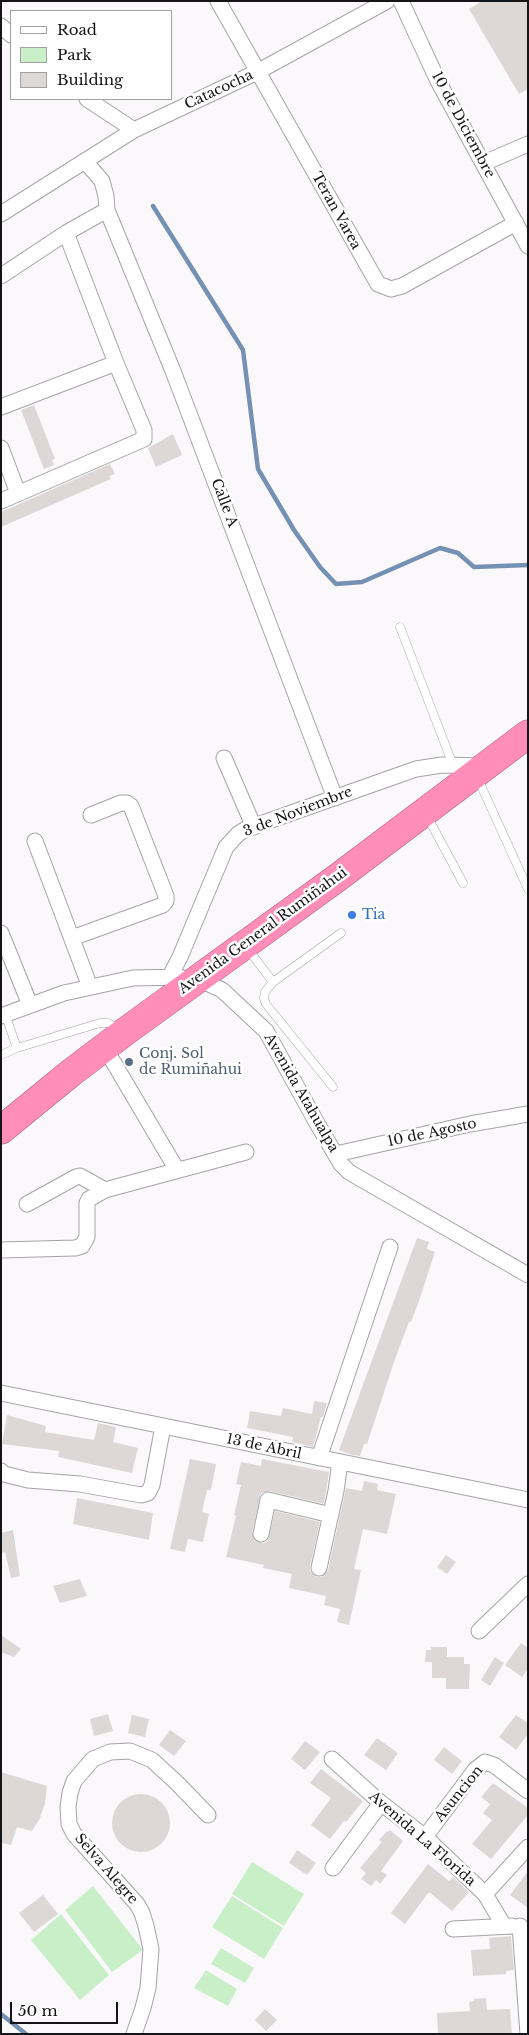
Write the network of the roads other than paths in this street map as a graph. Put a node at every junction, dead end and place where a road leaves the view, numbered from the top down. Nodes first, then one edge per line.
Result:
1 (218, 1) edge
2 (387, 1) edge
3 (401, 1) edge
4 (257, 72) junction
5 (89, 100) edge
6 (134, 130) junction
7 (528, 144) edge
8 (85, 161) junction
9 (484, 163) junction
10 (1, 214) edge
11 (100, 214) junction
12 (516, 223) junction
13 (66, 233) junction
14 (528, 246) edge
15 (1, 276) edge
16 (116, 363) junction
17 (1, 408) edge
18 (1, 448) edge
19 (18, 493) junction
20 (1, 501) edge
21 (400, 627) dead end
22 (528, 734) edge
23 (224, 758) dead end
24 (471, 768) junction
25 (335, 798) junction
26 (424, 811) junction
27 (91, 815) dead end
28 (254, 827) junction
29 (35, 841) dead end
30 (463, 883) dead end
31 (528, 889) edge
32 (1, 933) edge
33 (341, 933) dead end
34 (72, 938) junction
35 (244, 944) junction
36 (181, 980) junction
37 (273, 982) junction
38 (90, 987) junction
39 (30, 1005) junction
40 (3, 1015) edge
41 (115, 1039) junction
42 (17, 1048) junction
43 (1, 1056) edge
44 (333, 1087) dead end
45 (528, 1114) edge
46 (1, 1130) edge
47 (246, 1152) dead end
48 (336, 1154) junction
49 (178, 1170) junction
50 (105, 1190) junction
51 (27, 1204) dead end
52 (390, 1247) dead end
53 (1, 1250) edge
54 (528, 1275) edge
55 (1, 1392) edge
56 (163, 1426) junction
57 (319, 1458) junction
58 (340, 1462) junction
59 (1, 1471) edge
60 (528, 1500) edge
61 (331, 1514) junction
62 (261, 1534) dead end
63 (319, 1568) dead end
64 (528, 1584) edge
65 (479, 1631) dead end
66 (332, 1759) dead end
67 (528, 1792) edge
68 (381, 1803) junction
69 (208, 1815) dead end
70 (425, 1837) junction
71 (528, 1847) edge
72 (332, 1868) dead end
73 (485, 1894) junction
74 (524, 1925) edge
75 (504, 1926) junction
76 (453, 1929) dead end
77 (134, 2034) edge
78 (528, 2034) edge

1 - 4 street, Teran Varea
2 - 4 street, Catacocha
3 - 9 street, 10 de Diciembre
4 - 6 street, Catacocha
4 - 12 street, Teran Varea
5 - 6 street
6 - 8 street, Catacocha
7 - 9 street
8 - 10 street, Catacocha
8 - 11 street, Calle A
9 - 12 street, 10 de Diciembre
11 - 13 street
11 - 25 street, Calle A
12 - 14 street, 10 de Diciembre
13 - 15 street
13 - 16 street
16 - 17 street
16 - 19 street
18 - 19 street
19 - 20 street
21 - 24 lane
22 - 24 highway, Avenida General Rumiñahui
23 - 28 street
24 - 25 street, 3 de Noviembre
24 - 26 highway, Avenida General Rumiñahui
24 - 31 lane
25 - 28 street, 3 de Noviembre
26 - 30 lane
26 - 35 highway, Avenida General Rumiñahui
27 - 34 street
28 - 36 street, 3 de Noviembre
29 - 34 street
32 - 39 street
33 - 37 lane
34 - 38 street
35 - 36 highway, Avenida General Rumiñahui
35 - 37 lane
36 - 38 street, Avenida Atahualpa
36 - 41 highway, Avenida General Rumiñahui
36 - 48 street, Avenida Atahualpa
37 - 44 lane
38 - 39 street, Avenida Atahualpa
39 - 40 street, Avenida Atahualpa
40 - 42 lane
41 - 42 lane
41 - 46 highway, Avenida General Rumiñahui
41 - 49 street
42 - 43 lane
45 - 48 street, 10 de Agosto
47 - 49 street
48 - 54 street, Avenida Atahualpa
49 - 50 street
50 - 51 street
50 - 53 street
52 - 57 street
55 - 56 street, 13 de Abril
56 - 57 street, 13 de Abril
56 - 59 street
57 - 58 street, 13 de Abril
58 - 60 street, 13 de Abril
58 - 61 street
61 - 62 street
61 - 63 street
64 - 65 street
66 - 68 street, Avenida La Florida
67 - 70 street, Asuncion
68 - 70 street, Avenida La Florida
68 - 72 street
69 - 77 street, Selva Alegre
70 - 73 street, Avenida La Florida
71 - 73 street
73 - 75 street, Avenida La Florida
74 - 75 street
74 - 78 street
75 - 76 street

